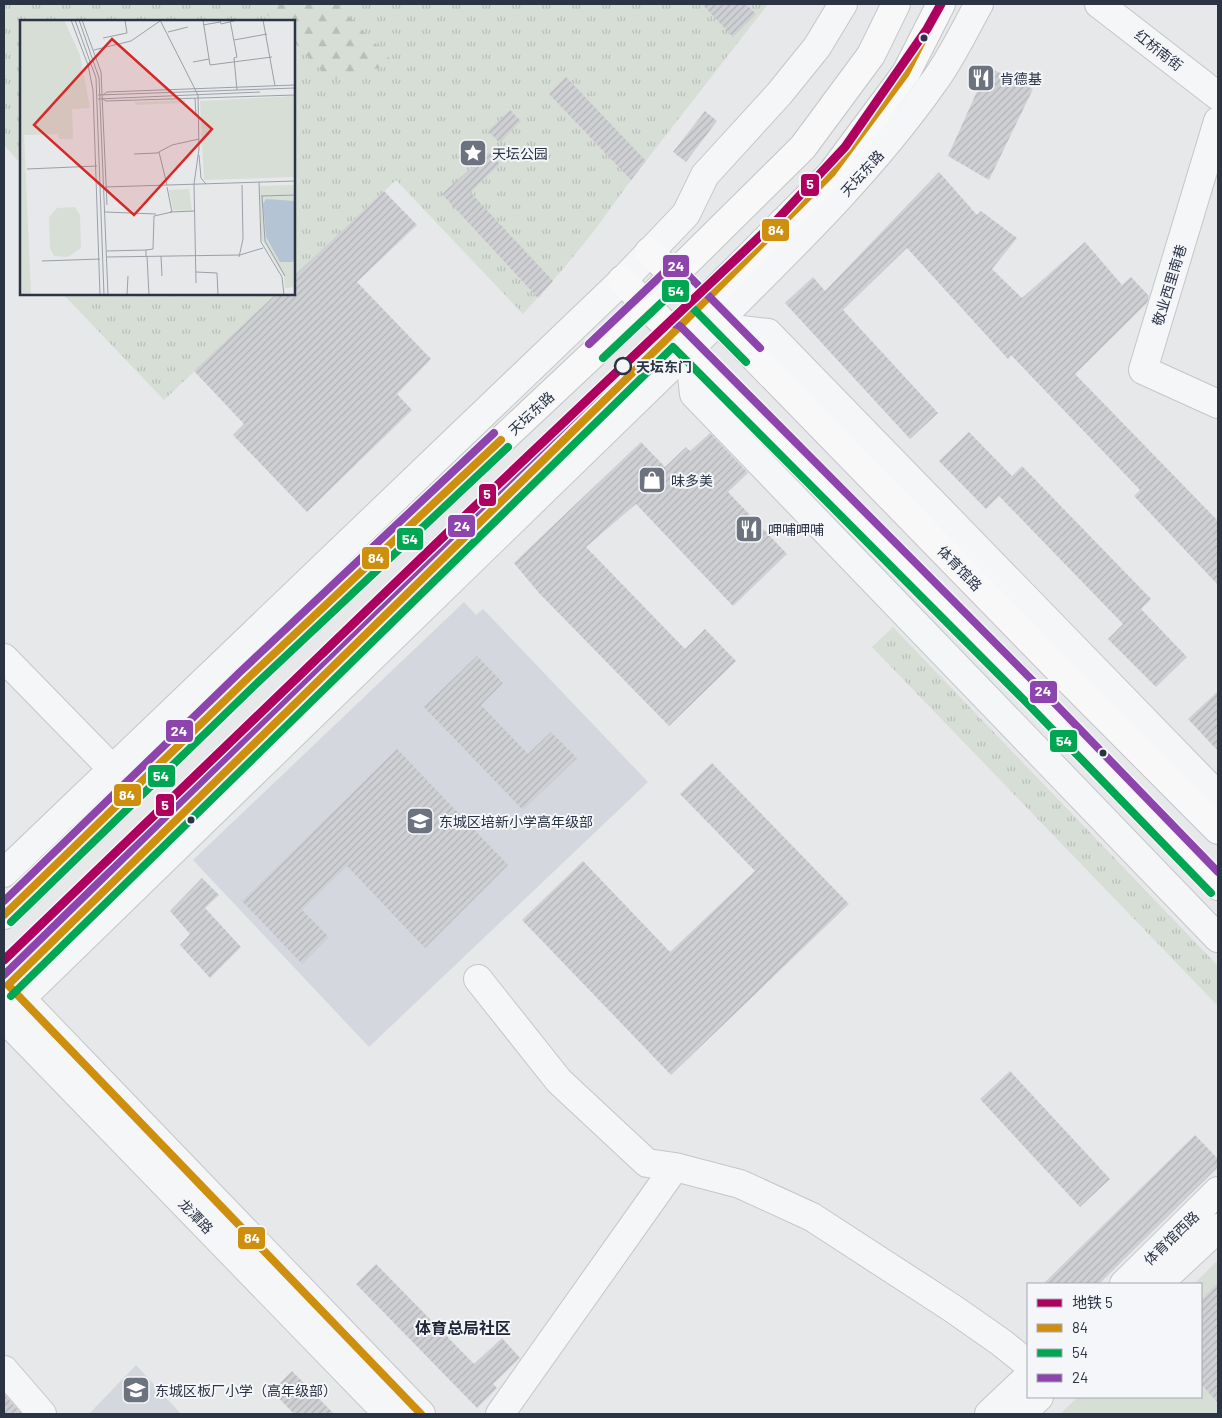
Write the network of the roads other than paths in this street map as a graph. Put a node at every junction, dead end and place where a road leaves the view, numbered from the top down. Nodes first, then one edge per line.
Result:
1 (842, 4) edge
2 (896, 4) edge
3 (941, 4) edge
4 (978, 4) edge
5 (1099, 4) edge
6 (1118, 4) edge
7 (1218, 80) edge
8 (1218, 96) edge
9 (1218, 121) edge
10 (650, 252) junction
11 (675, 276) junction
12 (622, 280) junction
13 (646, 304) junction
14 (710, 312) junction
15 (681, 341) junction
16 (1218, 404) edge
17 (4, 658) edge
18 (112, 769) junction
19 (132, 790) junction
20 (1218, 796) edge
21 (1218, 830) edge
22 (4, 873) edge
23 (1218, 886) edge
24 (4, 915) edge
25 (1218, 938) edge
26 (478, 979) dead end
27 (7, 998) edge
28 (675, 1166) junction
29 (1218, 1191) edge
30 (1218, 1228) edge
31 (1125, 1283) edge
32 (1159, 1283) edge
33 (1027, 1363) edge
34 (4, 1370) edge
35 (1027, 1378) edge
36 (1038, 1398) edge
37 (42, 1414) edge
38 (388, 1414) edge
39 (422, 1414) edge
40 (500, 1414) edge
41 (989, 1414) edge
42 (1021, 1414) edge

1 - 10 street
2 - 11 main road, 天坛东路
3 - 14 main road, 天坛东路
4 - 14 street, 天坛东路
5 - 8 street, 红桥南街
6 - 7 street, 红桥南街
9 - 16 street, 敬业西里南巷
10 - 11 main road, 体育馆路
10 - 12 street
11 - 13 main road, 天坛东路
11 - 14 main road, 体育馆路
12 - 13 main road
12 - 18 street
13 - 15 main road
13 - 19 main road, 天坛东路
14 - 15 main road, 天坛东路
14 - 20 street
14 - 21 main road, 体育馆路
15 - 23 main road
15 - 25 street
15 - 27 main road, 天坛东路
17 - 18 street
18 - 19 street
18 - 22 street
19 - 24 main road, 天坛东路
26 - 28 street
27 - 38 street, 龙潭路
27 - 39 street, 龙潭路
28 - 33 street
28 - 40 street
29 - 31 street, 体育馆西路
30 - 32 street, 体育馆西路
34 - 37 street
35 - 41 street
36 - 42 street

